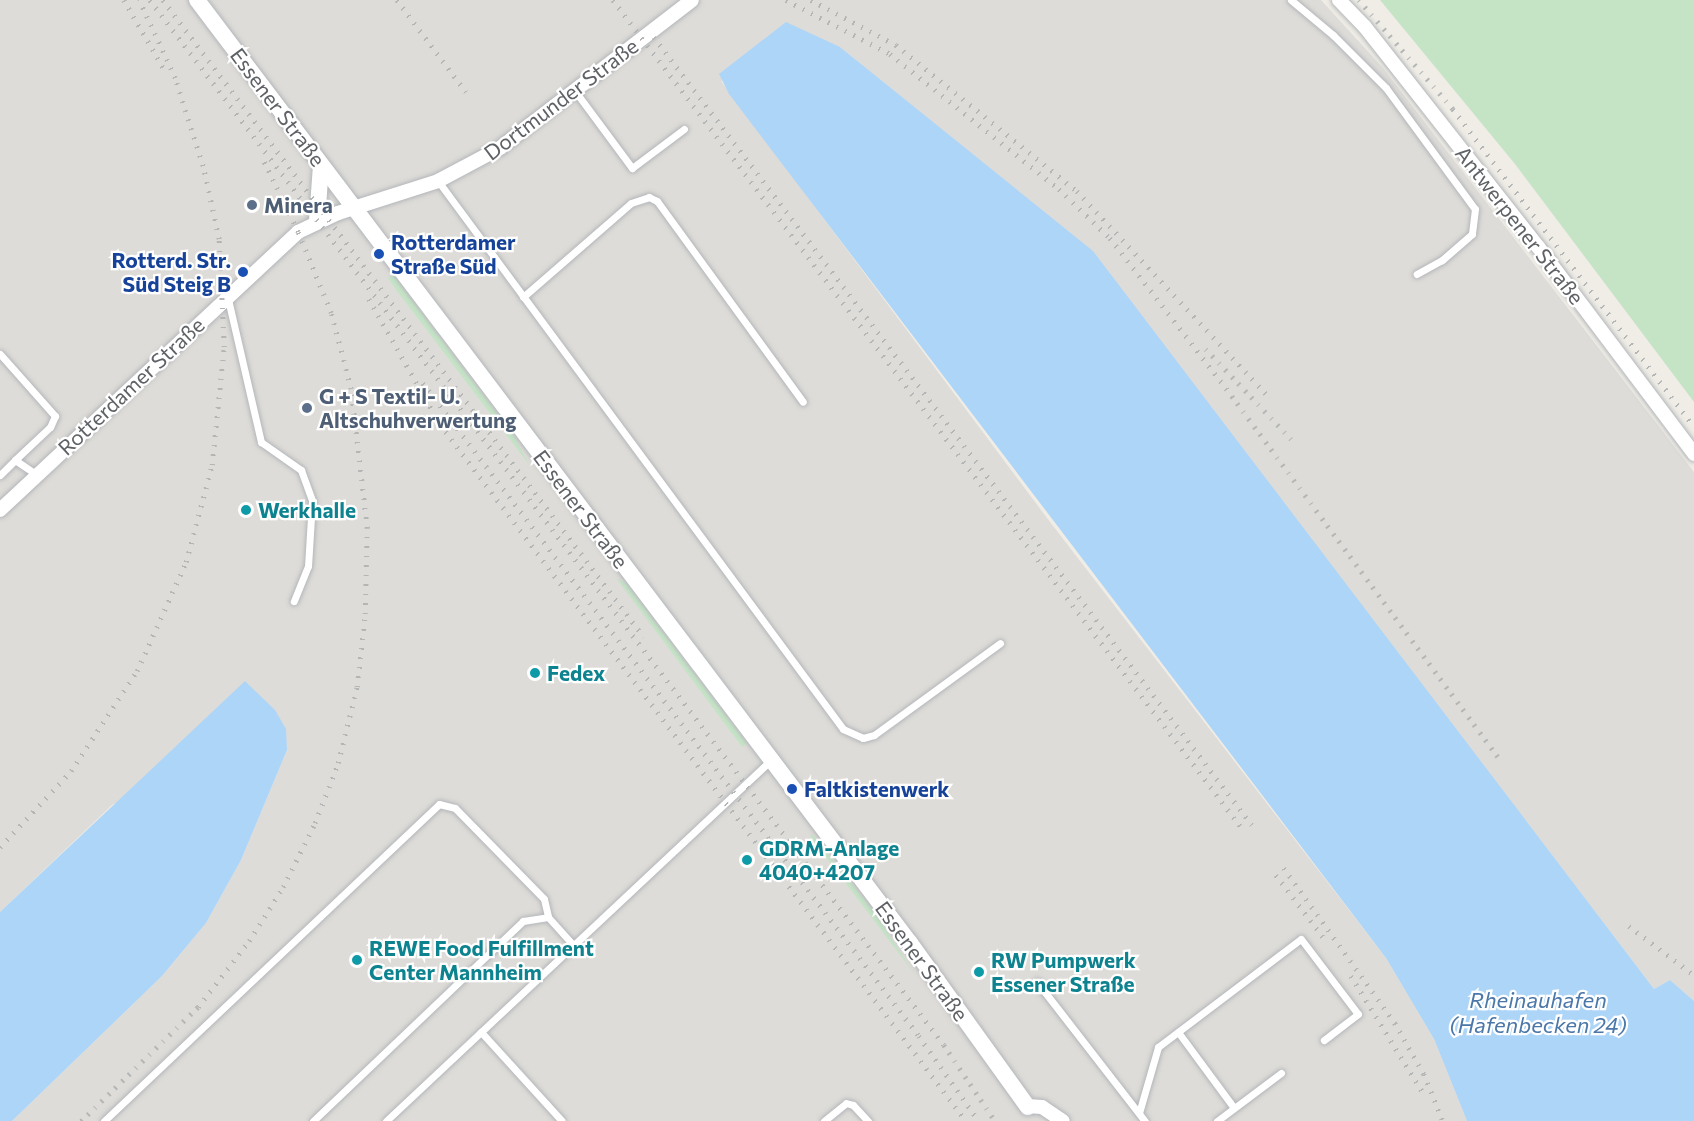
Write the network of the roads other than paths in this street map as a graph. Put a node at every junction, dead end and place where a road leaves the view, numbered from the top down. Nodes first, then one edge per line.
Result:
1 (196, 0) edge
2 (692, 0) edge
3 (1291, 0) edge
4 (1339, 0) edge
5 (575, 91) junction
6 (684, 129) dead end
7 (321, 165) junction
8 (438, 181) junction
9 (354, 207) junction
10 (317, 221) junction
11 (1417, 274) dead end
12 (228, 296) junction
13 (524, 297) junction
14 (0, 354) edge
15 (803, 402) dead end
16 (1694, 454) edge
17 (15, 460) junction
18 (0, 475) edge
19 (37, 475) junction
20 (0, 510) edge
21 (294, 601) dead end
22 (1000, 643) dead end
23 (771, 760) junction
24 (548, 917) junction
25 (573, 945) junction
26 (1037, 982) dead end
27 (481, 1032) junction
28 (1178, 1032) junction
29 (1324, 1040) dead end
30 (1281, 1073) dead end
31 (1234, 1107) junction
32 (1029, 1111) edge
33 (1139, 1113) junction
34 (104, 1121) edge
35 (313, 1121) edge
36 (386, 1121) edge
37 (562, 1121) edge
38 (825, 1121) edge
39 (868, 1121) edge
40 (1063, 1121) edge
41 (1144, 1121) edge
42 (1217, 1121) edge

1 - 7 street, Essener Straße
2 - 5 street, Dortmunder Straße
3 - 11 lane
4 - 16 street, Antwerpener Straße
5 - 6 lane
5 - 8 street, Dortmunder Straße
7 - 9 street, Essener Straße
7 - 10 street
8 - 9 street, Dortmunder Straße
8 - 13 lane
9 - 10 street, Rotterdamer Straße
9 - 23 street, Essener Straße
10 - 12 street, Rotterdamer Straße
12 - 19 street, Rotterdamer Straße
12 - 21 lane
13 - 15 lane
13 - 22 lane
14 - 17 lane
17 - 18 lane
17 - 19 lane
19 - 20 street, Rotterdamer Straße
23 - 25 lane
23 - 32 street, Essener Straße
24 - 25 lane
24 - 34 lane
24 - 35 lane
25 - 27 lane
26 - 33 lane
27 - 36 lane
27 - 37 lane
28 - 29 lane
28 - 31 lane
28 - 33 lane
30 - 31 lane
31 - 42 lane
32 - 40 street, Essener Straße
33 - 41 lane
38 - 39 lane

